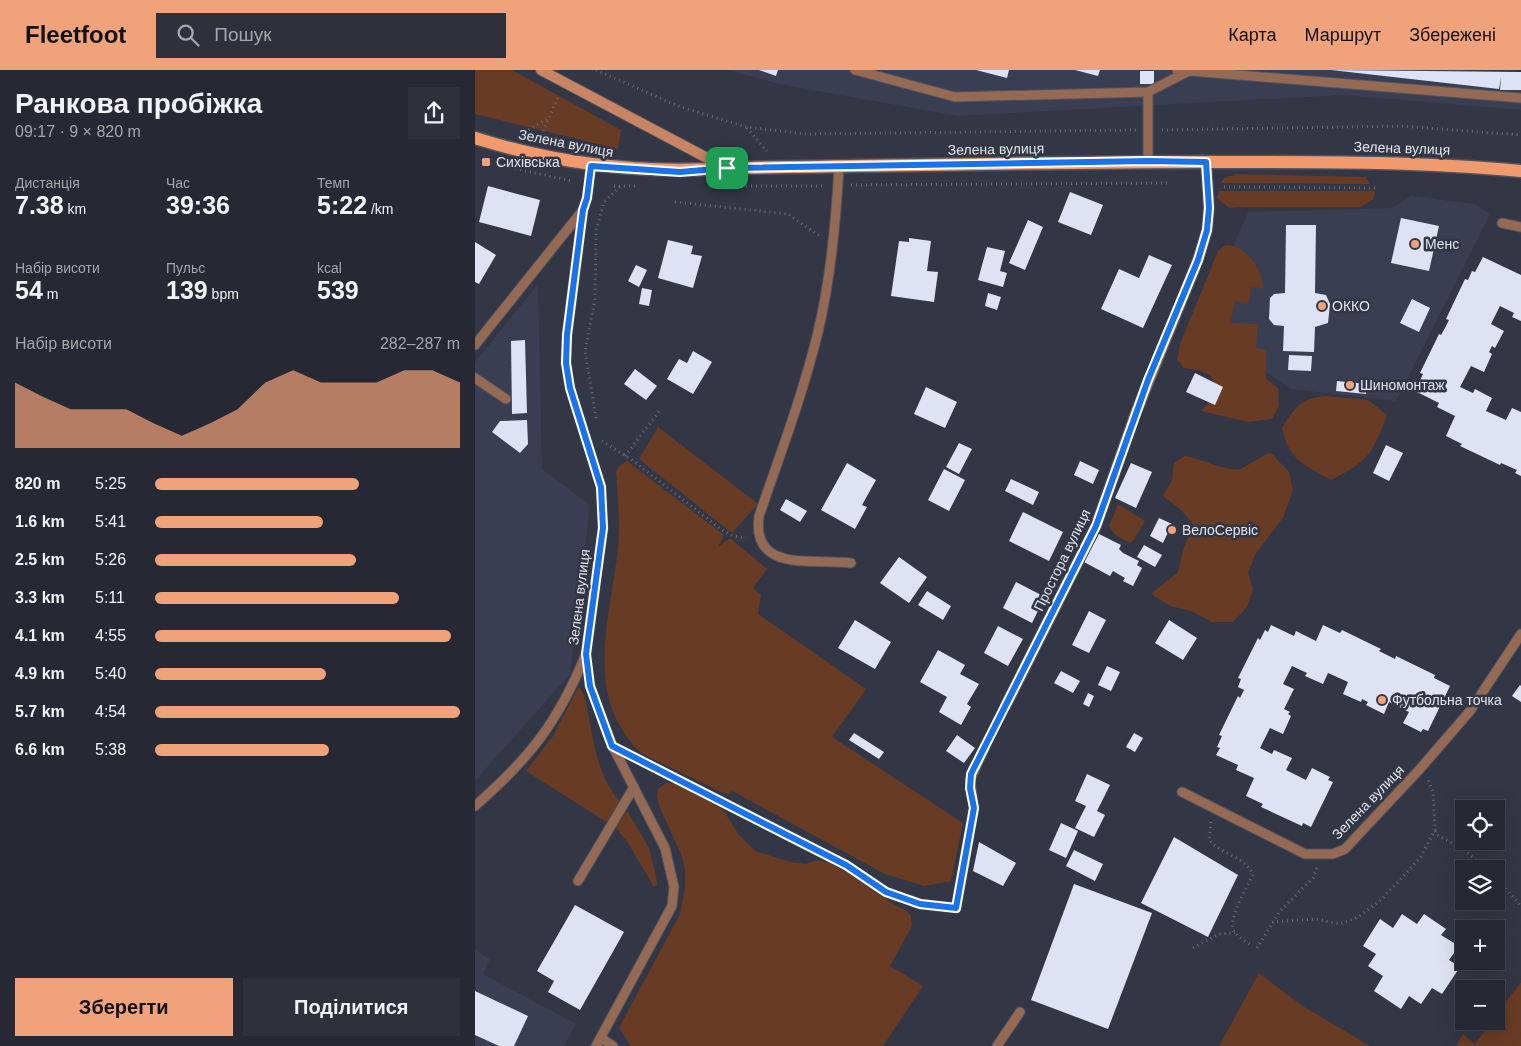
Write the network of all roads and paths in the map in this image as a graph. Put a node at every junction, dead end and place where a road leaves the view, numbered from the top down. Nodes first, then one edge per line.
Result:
1 (541, 70) edge
2 (596, 70) edge
3 (855, 70) edge
4 (1182, 71) edge
5 (1148, 92) junction
6 (1521, 98) edge
7 (557, 99) dead end
8 (547, 119) junction
9 (541, 132) dead end
10 (475, 138) edge
11 (502, 145) junction
12 (1148, 161) junction
13 (486, 162) dead end
14 (1206, 162) junction
15 (591, 166) junction
16 (839, 166) junction
17 (727, 168) junction
18 (781, 168) junction
19 (1521, 171) edge
20 (571, 181) dead end
21 (1168, 183) dead end
22 (614, 186) dead end
23 (621, 186) junction
24 (640, 186) dead end
25 (719, 186) dead end
26 (838, 186) junction
27 (1224, 187) dead end
28 (1376, 188) dead end
29 (675, 202) dead end
30 (583, 210) junction
31 (1502, 223) dead end
32 (1521, 227) edge
33 (832, 245) junction
34 (475, 345) edge
35 (475, 378) edge
36 (506, 399) dead end
37 (661, 410) dead end
38 (598, 427) dead end
39 (600, 434) dead end
40 (602, 442) junction
41 (603, 448) dead end
42 (625, 456) junction
43 (759, 537) junction
44 (851, 563) dead end
45 (1521, 634) edge
46 (586, 654) junction
47 (1006, 705) joint
48 (612, 746) junction
49 (984, 749) joint
50 (1419, 770) junction
51 (634, 787) junction
52 (1182, 792) dead end
53 (475, 806) edge
54 (1215, 808) junction
55 (1435, 830) junction
56 (1321, 855) junction
57 (1476, 860) edge
58 (578, 881) dead end
59 (1505, 887) edge
60 (1521, 906) edge
61 (1272, 922) junction
62 (1235, 933) junction
63 (1251, 945) dead end
64 (1193, 948) dead end
65 (1257, 948) dead end
66 (1020, 1012) dead end
67 (598, 1042) edge
68 (613, 1046) edge
69 (997, 1046) edge

1 - 17 main road
2 - 18 path
3 - 5 lane
4 - 5 lane
4 - 6 lane
5 - 12 lane
7 - 8 path
8 - 9 path
8 - 11 path
10 - 11 main road, Зелена вулиця
11 - 15 main road, Зелена вулиця
12 - 14 main road, Зелена вулиця
12 - 16 main road, Зелена вулиця
13 - 20 path
14 - 19 main road, Зелена вулиця
14 - 47 street, Простора вулиця
15 - 17 main road, Зелена вулиця
15 - 30 lane, Зелена вулиця
16 - 18 main road, Зелена вулиця
16 - 26 lane
17 - 18 main road, Зелена вулиця
21 - 26 path
22 - 23 path
23 - 24 path
23 - 38 path
25 - 26 path
26 - 33 lane
27 - 28 path
29 - 33 path
30 - 34 lane
30 - 46 lane, Зелена вулиця
31 - 32 lane
33 - 43 lane
35 - 36 lane
37 - 42 path
39 - 40 path
40 - 41 path
40 - 42 path
42 - 43 path
43 - 44 lane
45 - 50 lane, Зелена вулиця
46 - 48 lane, Зелена вулиця
46 - 53 lane
47 - 49 path
48 - 49 lane
48 - 51 lane, Зелена вулиця
50 - 55 path
50 - 56 lane, Зелена вулиця
51 - 58 lane
51 - 67 lane, Зелена вулиця
52 - 54 lane, Зелена вулиця
54 - 56 lane, Зелена вулиця
54 - 62 path
55 - 57 path
55 - 61 path
56 - 61 path
59 - 60 path
61 - 65 path
62 - 63 path
62 - 64 path
66 - 69 lane
67 - 68 lane

